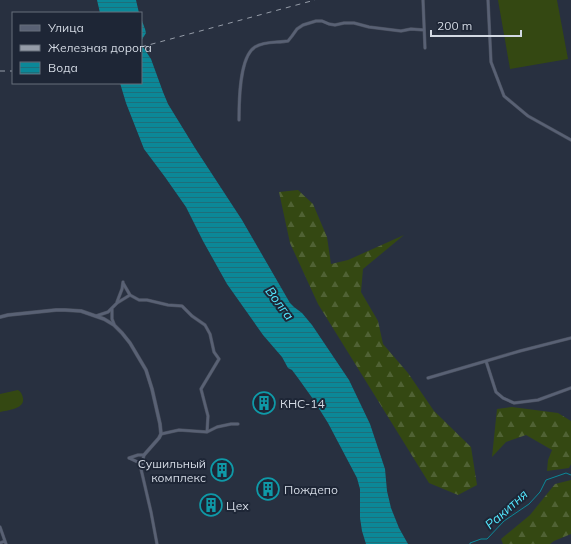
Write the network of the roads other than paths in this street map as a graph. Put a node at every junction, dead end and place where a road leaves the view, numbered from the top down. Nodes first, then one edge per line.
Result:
1 (423, 0) edge
2 (488, 0) edge
3 (424, 30) junction
4 (425, 48) dead end
5 (239, 120) dead end
6 (571, 140) edge
7 (130, 295) junction
8 (117, 303) junction
9 (112, 309) junction
10 (96, 316) junction
11 (0, 317) edge
12 (114, 325) junction
13 (571, 338) edge
14 (486, 361) junction
15 (428, 378) dead end
16 (571, 388) edge
17 (238, 424) dead end
18 (207, 432) junction
19 (161, 434) junction
20 (144, 455) junction
21 (142, 464) junction
22 (0, 527) edge
23 (0, 542) edge
24 (5, 542) edge
25 (157, 544) edge

1 - 3 street
2 - 6 street
3 - 4 street
3 - 5 street
7 - 8 street
7 - 8 street
7 - 18 street
8 - 9 street
9 - 10 street
9 - 12 street
10 - 11 street
10 - 12 street
12 - 19 street
13 - 14 street
14 - 15 street
14 - 16 street
17 - 18 street
18 - 19 street
19 - 20 street
20 - 21 street
20 - 21 street
21 - 25 street
22 - 24 street
23 - 24 street

